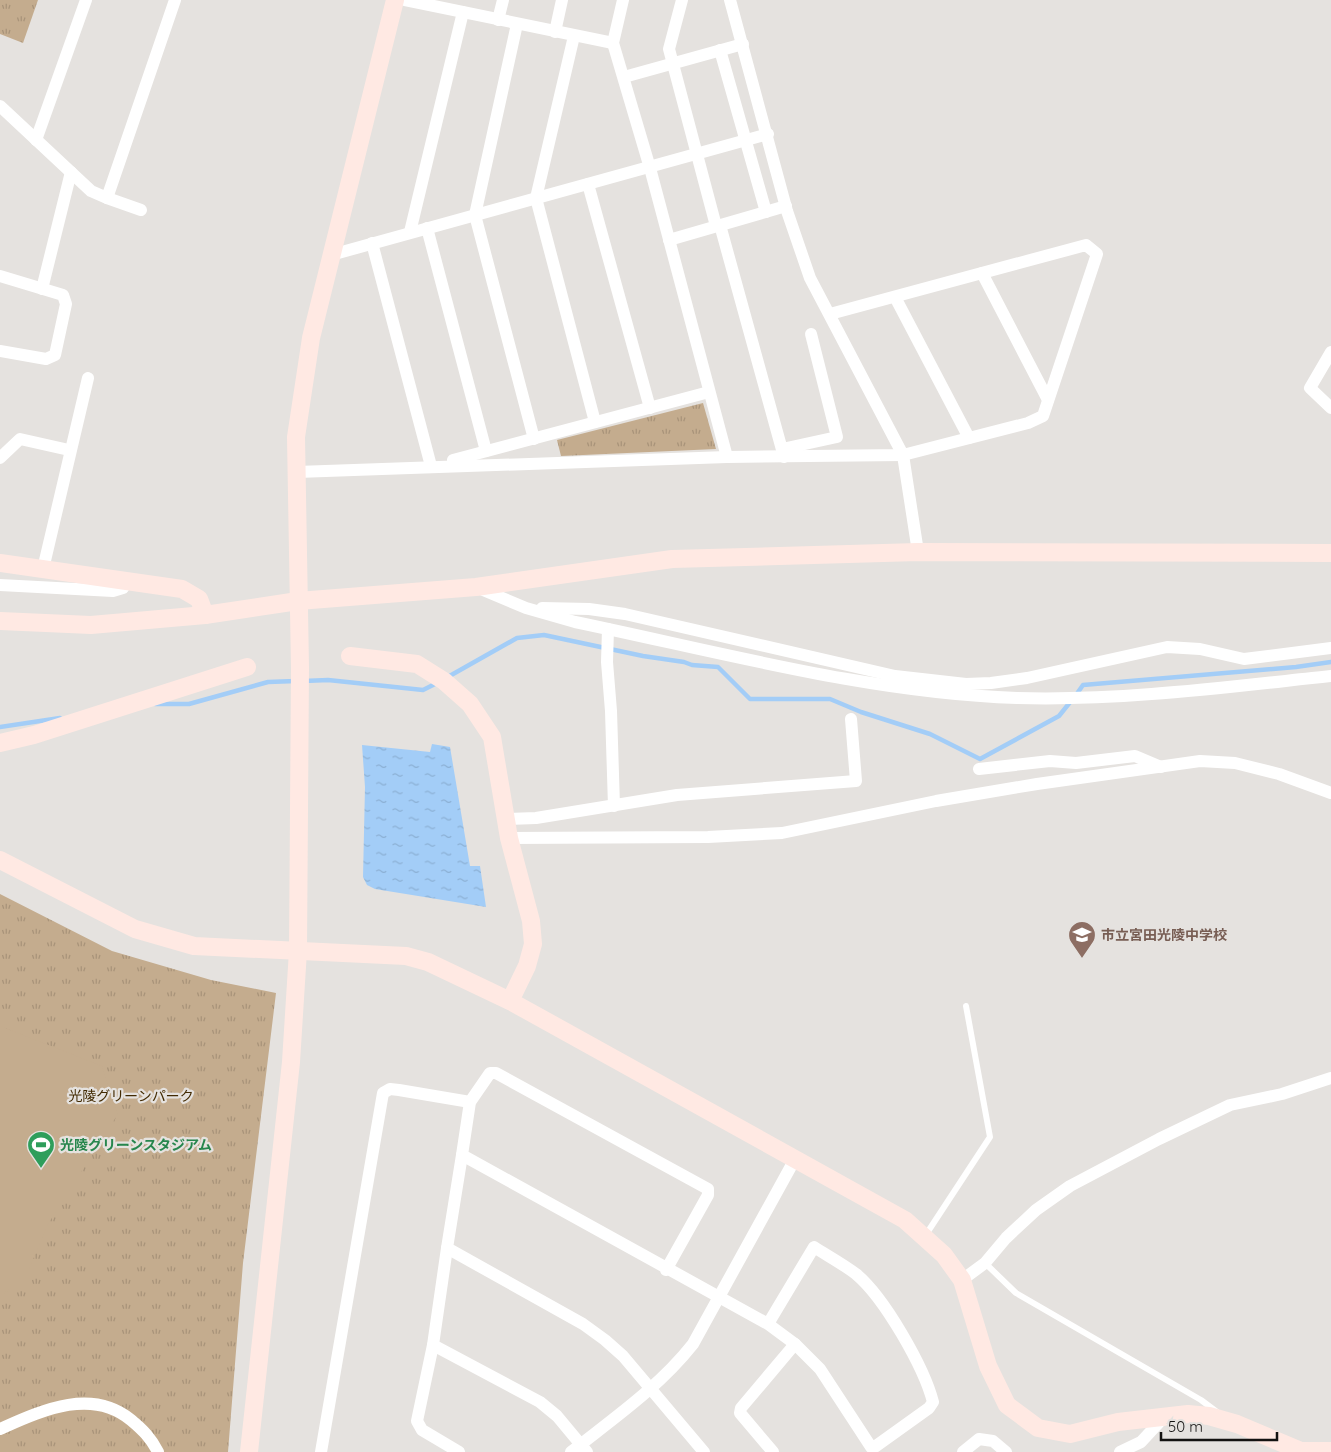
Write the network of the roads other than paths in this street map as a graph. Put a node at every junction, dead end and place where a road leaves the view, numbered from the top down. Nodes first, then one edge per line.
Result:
1 (86, 0) edge
2 (175, 0) edge
3 (395, 0) edge
4 (405, 0) edge
5 (502, 0) edge
6 (562, 0) edge
7 (623, 0) edge
8 (682, 0) edge
9 (730, 0) edge
10 (441, 4) edge
11 (463, 12) junction
12 (498, 20) junction
13 (517, 24) junction
14 (555, 32) junction
15 (574, 36) junction
16 (613, 43) junction
17 (743, 44) junction
18 (720, 50) junction
19 (672, 63) junction
20 (624, 77) junction
21 (0, 106) edge
22 (768, 134) junction
23 (36, 140) junction
24 (746, 140) junction
25 (698, 154) junction
26 (650, 168) junction
27 (71, 172) junction
28 (588, 184) junction
29 (107, 198) junction
30 (536, 198) junction
31 (786, 206) junction
32 (141, 210) dead end
33 (766, 212) junction
34 (475, 215) junction
35 (718, 225) junction
36 (426, 228) junction
37 (410, 232) junction
38 (669, 240) junction
39 (372, 242) junction
40 (331, 254) junction
41 (982, 273) junction
42 (0, 276) edge
43 (42, 288) junction
44 (896, 297) junction
45 (830, 314) junction
46 (811, 334) dead end
47 (0, 351) edge
48 (1331, 352) edge
49 (88, 378) dead end
50 (709, 392) junction
51 (1048, 400) junction
52 (650, 408) junction
53 (1331, 408) edge
54 (595, 422) junction
55 (968, 438) junction
56 (534, 439) junction
57 (69, 450) junction
58 (486, 451) junction
59 (783, 453) junction
60 (904, 455) junction
61 (727, 457) junction
62 (0, 458) edge
63 (431, 466) junction
64 (297, 472) junction
65 (918, 552) junction
66 (1331, 553) edge
67 (0, 563) edge
68 (43, 569) junction
69 (128, 581) junction
70 (0, 585) edge
71 (476, 587) junction
72 (298, 601) junction
73 (526, 608) junction
74 (205, 615) junction
75 (0, 621) edge
76 (608, 629) junction
77 (1331, 648) edge
78 (350, 656) dead end
79 (247, 667) dead end
80 (1331, 676) edge
81 (851, 718) dead end
82 (0, 743) edge
83 (1161, 767) junction
84 (979, 770) dead end
85 (1331, 793) edge
86 (614, 806) junction
87 (506, 820) junction
88 (510, 838) junction
89 (0, 860) edge
90 (298, 951) junction
91 (510, 1001) junction
92 (966, 1006) dead end
93 (1331, 1078) edge
94 (470, 1102) junction
95 (462, 1155) junction
96 (795, 1159) junction
97 (924, 1237) junction
98 (447, 1248) junction
99 (985, 1263) junction
100 (666, 1270) junction
101 (962, 1280) junction
102 (719, 1298) junction
103 (768, 1324) junction
104 (795, 1344) junction
105 (433, 1345) junction
106 (651, 1389) junction
107 (1165, 1416) junction
108 (1230, 1422) junction
109 (0, 1429) edge
110 (580, 1450) edge
111 (1331, 1451) edge
112 (158, 1452) edge
113 (250, 1452) edge
114 (321, 1452) edge
115 (458, 1452) edge
116 (704, 1452) edge
117 (773, 1452) edge
118 (963, 1452) edge
119 (1006, 1452) edge
120 (1120, 1452) edge

1 - 23 street
2 - 29 street
3 - 40 street
4 - 10 street
5 - 12 street
6 - 14 street
7 - 16 street
8 - 19 street
9 - 17 street
10 - 11 street
11 - 12 street
11 - 37 street
12 - 13 street
13 - 14 street
13 - 34 street
14 - 15 street
15 - 16 street
15 - 30 street
16 - 20 street
17 - 18 street
17 - 22 street
18 - 19 street
18 - 24 street
19 - 20 street
19 - 25 street
20 - 26 street
21 - 23 street
22 - 24 street
22 - 31 street
23 - 27 street
24 - 25 street
24 - 33 street
25 - 26 street
25 - 35 street
26 - 28 street
26 - 38 street
27 - 29 street
27 - 43 street
28 - 30 street
28 - 52 street
29 - 32 street
30 - 34 street
30 - 54 street
31 - 33 street
31 - 45 street
33 - 35 street
34 - 36 street
34 - 56 street
35 - 38 street
35 - 59 street
36 - 37 street
36 - 58 street
37 - 39 street
38 - 50 street
39 - 40 street
39 - 63 street
40 - 64 street
41 - 44 street
41 - 51 street
41 - 51 street
42 - 43 street
43 - 47 street
44 - 45 street
44 - 55 street
45 - 60 street
46 - 59 street
48 - 53 street
49 - 57 street
50 - 52 street
50 - 61 street
51 - 55 street
52 - 54 street
54 - 56 street
55 - 60 street
56 - 58 street
57 - 62 street
57 - 68 street
58 - 63 street
59 - 60 street
59 - 61 street
60 - 65 street
61 - 63 street
63 - 64 street
64 - 72 street
65 - 66 street
65 - 71 street
67 - 68 street
68 - 69 street
69 - 70 street
69 - 74 street
71 - 72 street
71 - 73 street
72 - 74 street
72 - 90 street
73 - 76 street
73 - 77 street
74 - 75 street
76 - 80 street
76 - 86 street
78 - 87 street
79 - 82 street
81 - 86 street
83 - 84 street
83 - 85 street
83 - 88 street
86 - 87 street
87 - 88 street
88 - 91 street
89 - 90 street
90 - 91 street
90 - 113 street
91 - 96 street
92 - 97 lane
93 - 99 street
94 - 95 street
94 - 100 street
94 - 114 street
95 - 98 street
95 - 100 street
96 - 97 street
96 - 102 street
97 - 101 street
98 - 105 street
98 - 106 street
99 - 101 street
99 - 108 lane
100 - 102 street
101 - 107 street
102 - 103 street
102 - 106 street
103 - 104 street
103 - 104 street
104 - 117 street
105 - 110 street
105 - 115 street
106 - 110 street
106 - 116 street
107 - 108 street
107 - 120 street
108 - 111 street
109 - 112 street
118 - 119 street

